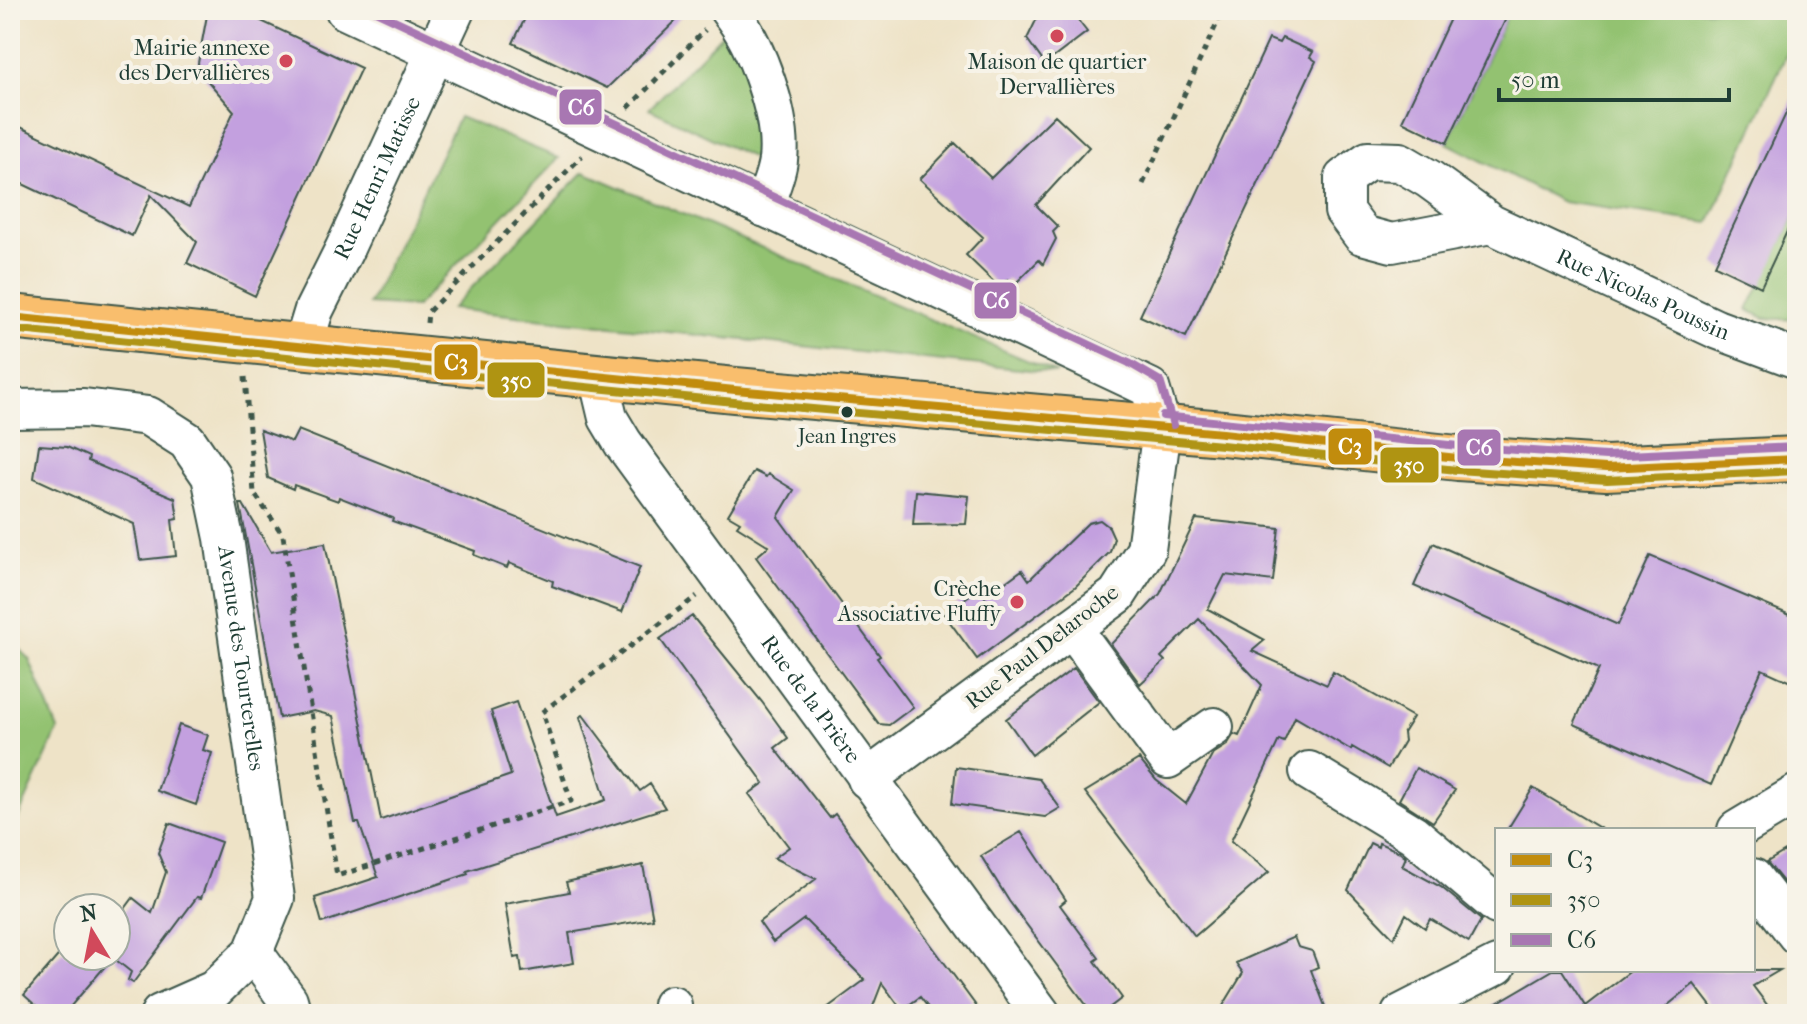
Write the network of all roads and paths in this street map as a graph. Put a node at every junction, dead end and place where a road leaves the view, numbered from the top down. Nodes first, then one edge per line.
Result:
1 (345, 10) edge
2 (455, 10) edge
3 (1223, 10) edge
4 (721, 16) edge
5 (435, 54) junction
6 (604, 133) junction
7 (1143, 184) dead end
8 (763, 207) junction
9 (1491, 224) dead end
10 (14, 320) edge
11 (243, 340) junction
12 (303, 346) junction
13 (423, 359) junction
14 (1797, 359) edge
15 (598, 376) junction
16 (10, 409) edge
17 (1162, 428) junction
18 (1797, 459) edge
19 (720, 579) junction
20 (1072, 628) junction
21 (1214, 727) dead end
22 (1309, 771) dead end
23 (867, 779) junction
24 (1797, 794) edge
25 (1740, 828) edge
26 (1755, 881) edge
27 (1495, 903) edge
28 (1797, 935) edge
29 (253, 952) junction
30 (1495, 966) edge
31 (160, 1014) edge
32 (292, 1014) edge
33 (1041, 1014) edge
34 (1401, 1014) edge

1 - 5 street
2 - 5 street, Rue Henri Matisse
3 - 7 path
4 - 6 path
4 - 8 street
5 - 6 street
5 - 12 street, Rue Henri Matisse
6 - 8 street
6 - 13 path
8 - 17 street
9 - 14 street, Rue Nicolas Poussin
10 - 11 main road
11 - 12 main road
11 - 19 path
12 - 13 main road
13 - 15 main road
15 - 17 main road
15 - 19 street, Rue de la Prière
16 - 29 street, Avenue des Tourterelles
17 - 18 main road
17 - 20 street, Rue Paul Delaroche
19 - 23 street, Rue de la Prière
20 - 21 street
20 - 23 street, Rue Paul Delaroche
22 - 27 street
23 - 33 street, Rue de la Prière
24 - 25 street
26 - 28 street
29 - 31 street, Avenue des Tourterelles
29 - 32 street
30 - 34 street

